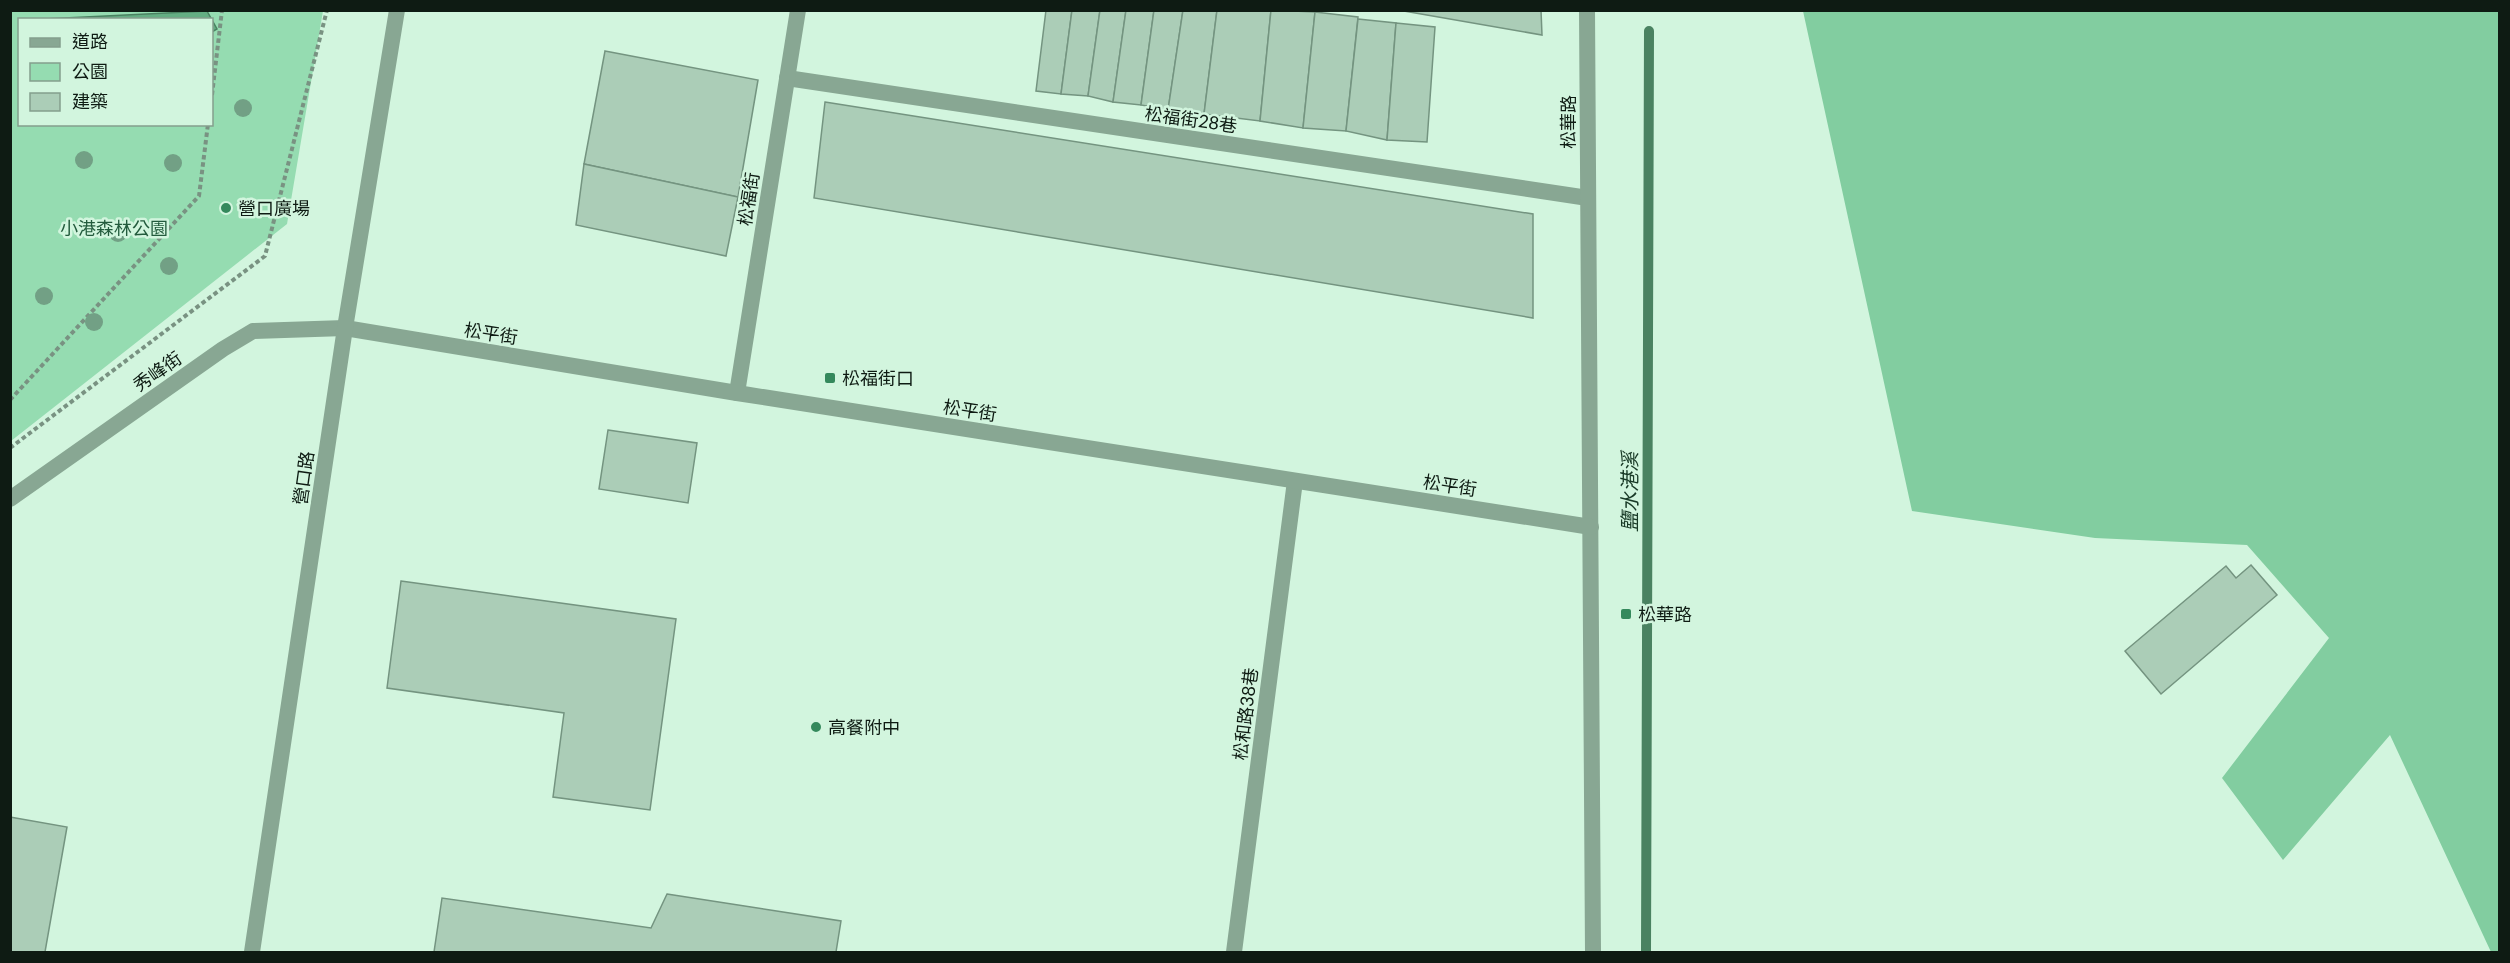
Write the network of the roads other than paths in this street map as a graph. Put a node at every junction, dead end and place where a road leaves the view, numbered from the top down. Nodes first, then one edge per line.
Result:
1 (397, 10) edge
2 (798, 10) edge
3 (1587, 10) edge
4 (787, 78) junction
5 (1588, 198) junction
6 (345, 328) junction
7 (736, 393) junction
8 (1295, 481) junction
9 (10, 499) edge
10 (1591, 527) junction
11 (252, 952) edge
12 (1234, 952) edge
13 (1593, 952) edge

1 - 6 street, 營口路
2 - 4 street, 松福街
3 - 5 street, 松華路
4 - 5 street, 松福街28巷
4 - 7 street, 松福街
5 - 10 street, 松華路
6 - 7 street, 松平街
6 - 9 street, 秀峰街
6 - 11 street, 營口路
7 - 8 street, 松平街
8 - 10 street, 松平街
8 - 12 street, 松和路38巷
10 - 13 street, 松華路

